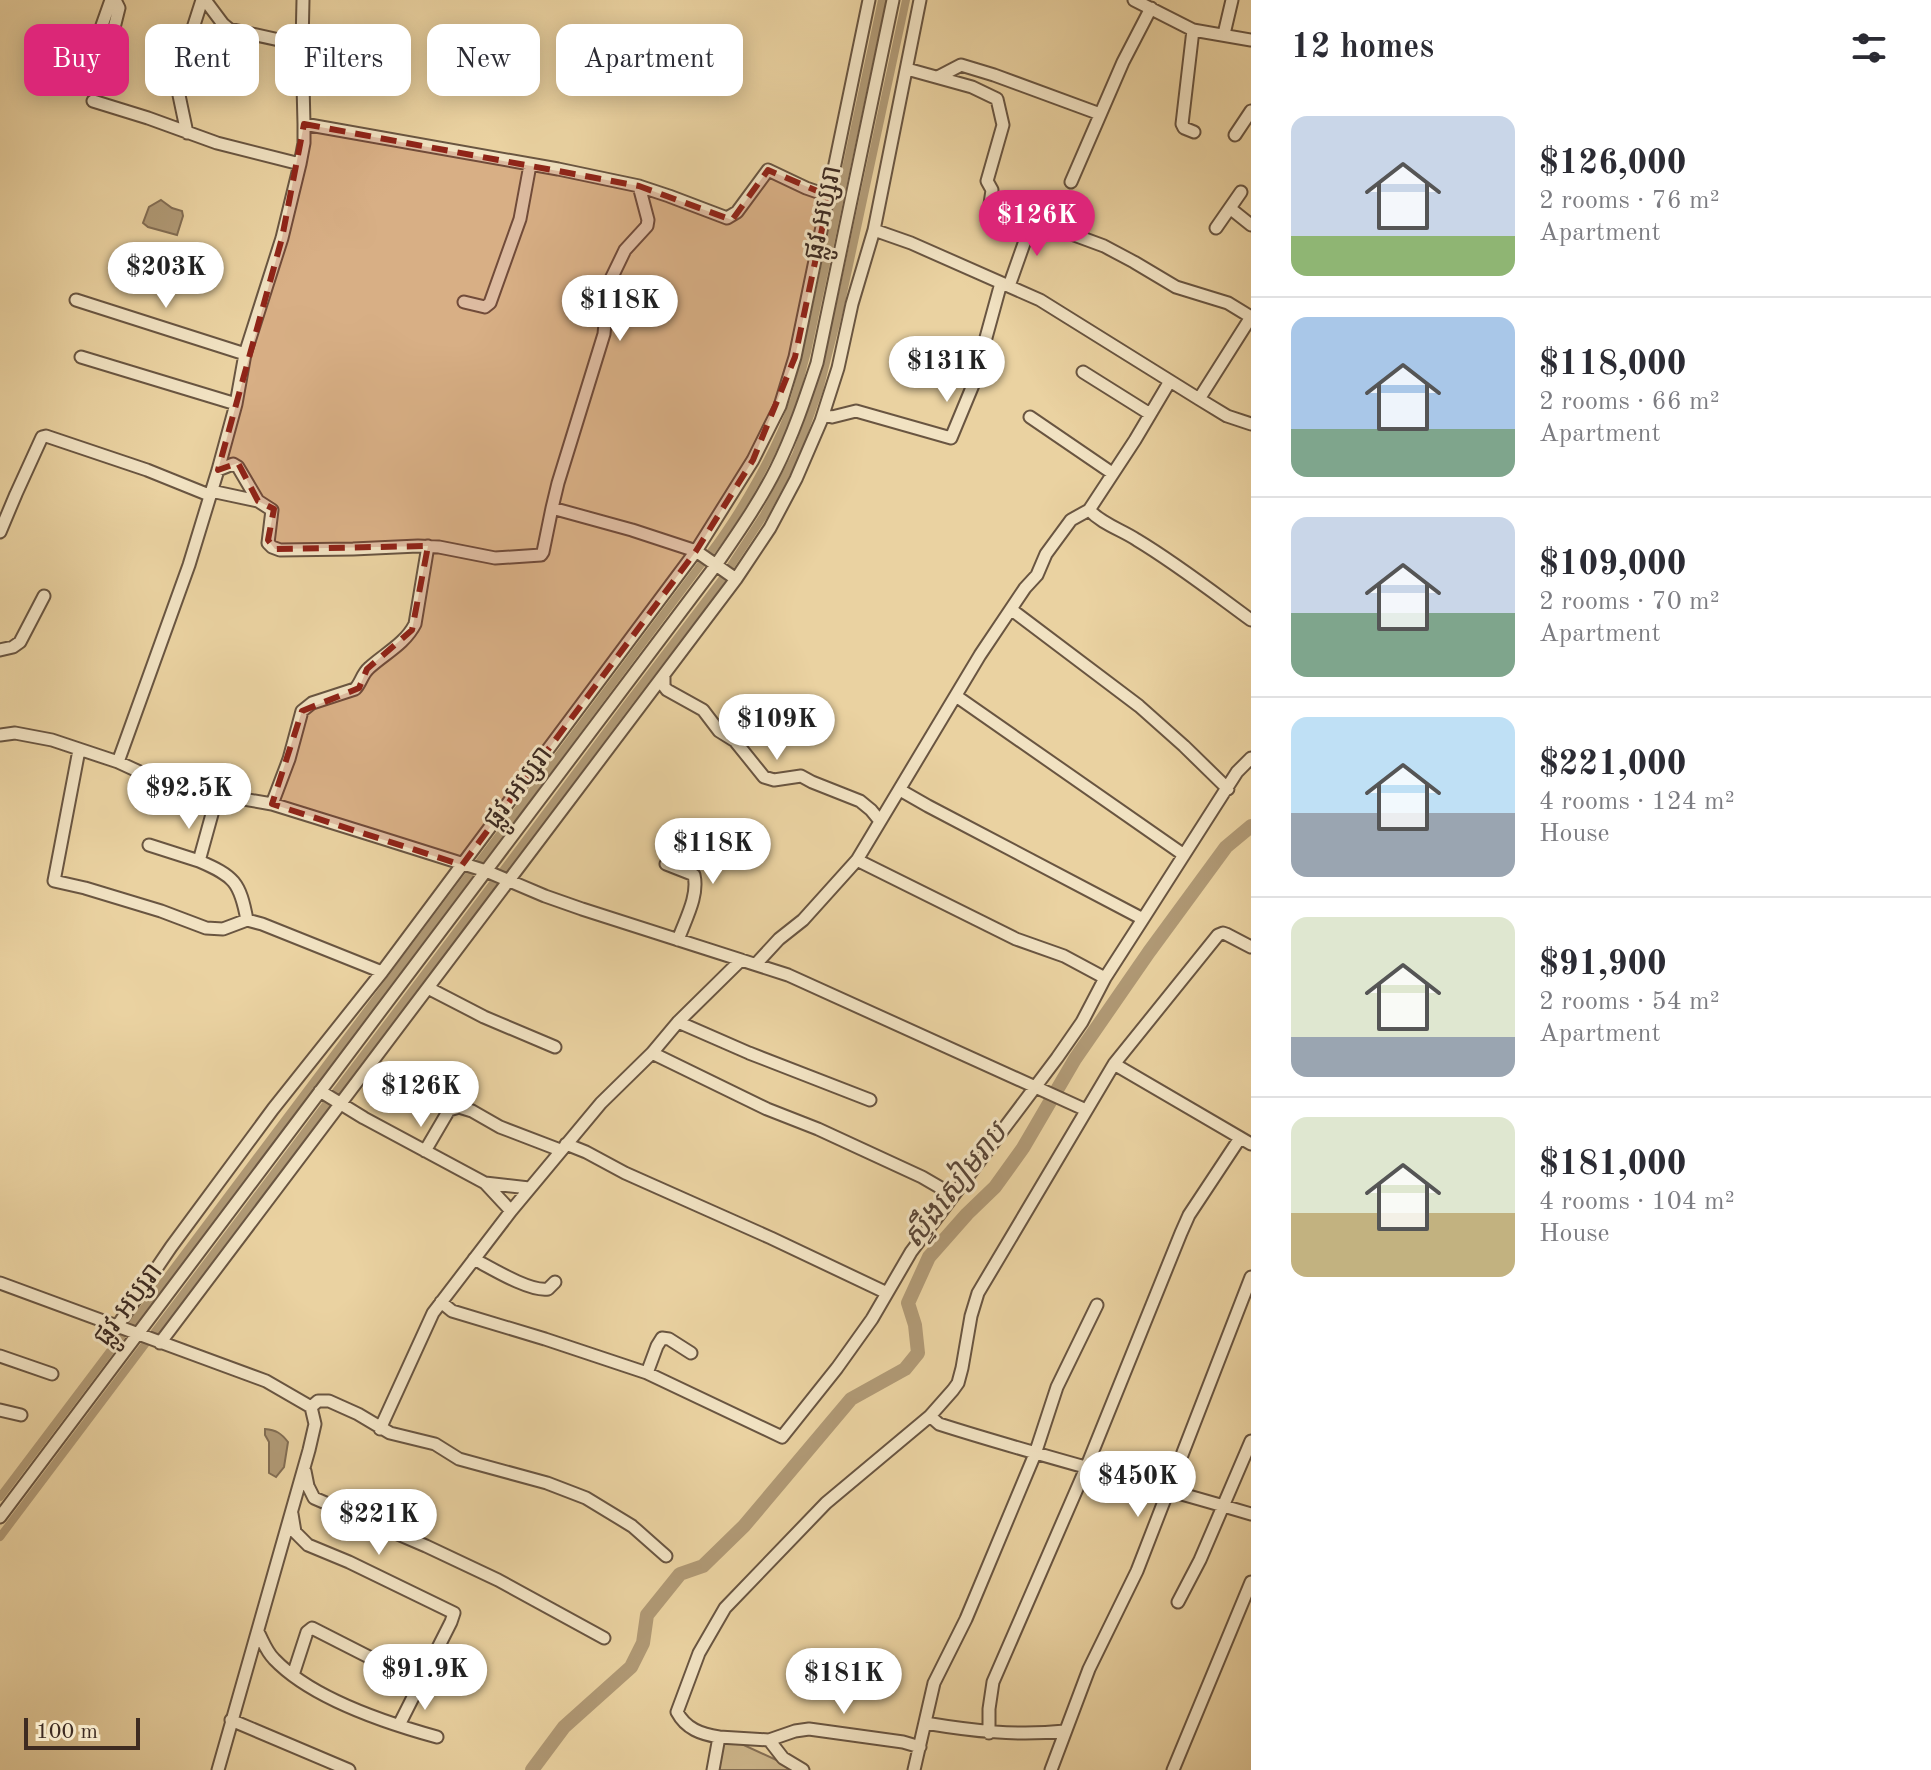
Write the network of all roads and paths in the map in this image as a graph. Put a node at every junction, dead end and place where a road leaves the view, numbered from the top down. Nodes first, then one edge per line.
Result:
1 (113, 0) edge
2 (203, 0) edge
3 (303, 0) edge
4 (869, 0) edge
5 (893, 0) edge
6 (920, 0) edge
7 (1134, 0) edge
8 (1232, 0) edge
9 (1151, 8) junction
10 (103, 24) edge
11 (115, 24) edge
12 (302, 24) edge
13 (1193, 30) junction
14 (1224, 34) junction
15 (275, 39) edge
16 (1251, 40) edge
17 (907, 69) junction
18 (982, 71) junction
19 (938, 77) junction
20 (304, 96) edge
21 (992, 96) junction
22 (93, 101) dead end
23 (1251, 111) edge
24 (1100, 114) junction
25 (304, 124) junction
26 (1194, 132) dead end
27 (187, 133) junction
28 (1235, 135) dead end
29 (300, 164) junction
30 (530, 165) junction
31 (1071, 182) dead end
32 (639, 186) junction
33 (1241, 192) dead end
34 (829, 196) junction
35 (1231, 209) junction
36 (1033, 218) junction
37 (1251, 225) edge
38 (1216, 228) dead end
39 (874, 230) junction
40 (1005, 285) junction
41 (76, 300) dead end
42 (464, 302) dead end
43 (1251, 317) edge
44 (245, 354) junction
45 (81, 357) dead end
46 (1083, 372) dead end
47 (1170, 381) junction
48 (1199, 399) junction
49 (236, 404) junction
50 (1150, 414) junction
51 (823, 415) junction
52 (1030, 417) dead end
53 (1251, 424) edge
54 (218, 470) junction
55 (1112, 473) junction
56 (210, 493) junction
57 (258, 501) junction
58 (552, 508) junction
59 (1089, 510) junction
60 (0, 532) edge
61 (428, 546) junction
62 (696, 551) junction
63 (716, 565) junction
64 (736, 579) junction
65 (44, 596) dead end
66 (1012, 610) junction
67 (1251, 620) edge
68 (0, 650) edge
69 (664, 675) junction
70 (956, 696) junction
71 (0, 735) edge
72 (79, 750) junction
73 (1251, 758) edge
74 (118, 762) junction
75 (1228, 789) junction
76 (900, 790) junction
77 (217, 796) junction
78 (272, 804) junction
79 (880, 821) junction
80 (149, 845) dead end
81 (1184, 855) junction
82 (857, 860) junction
83 (199, 861) junction
84 (666, 864) dead end
85 (462, 865) junction
86 (486, 871) junction
87 (508, 882) junction
88 (1143, 919) junction
89 (247, 920) junction
90 (678, 940) junction
91 (1251, 947) edge
92 (741, 960) junction
93 (756, 964) junction
94 (382, 972) junction
95 (1105, 978) junction
96 (428, 988) junction
97 (678, 1022) junction
98 (555, 1047) dead end
99 (652, 1053) junction
100 (1114, 1064) junction
101 (1038, 1087) junction
102 (320, 1091) junction
103 (870, 1100) dead end
104 (341, 1103) junction
105 (1082, 1108) junction
106 (1246, 1141) edge
107 (563, 1147) junction
108 (425, 1151) junction
109 (485, 1183) junction
110 (529, 1188) junction
111 (953, 1195) junction
112 (511, 1211) junction
113 (474, 1259) junction
114 (1251, 1277) edge
115 (555, 1282) dead end
116 (0, 1283) edge
117 (887, 1293) junction
118 (441, 1302) junction
119 (1097, 1305) dead end
120 (118, 1325) junction
121 (138, 1333) junction
122 (160, 1343) junction
123 (691, 1353) dead end
124 (0, 1356) edge
125 (647, 1373) junction
126 (52, 1374) dead end
127 (311, 1407) junction
128 (0, 1410) edge
129 (21, 1415) dead end
130 (930, 1416) junction
131 (380, 1429) junction
132 (1251, 1441) edge
133 (1035, 1454) junction
134 (304, 1468) junction
135 (1086, 1468) junction
136 (1169, 1489) junction
137 (1223, 1505) junction
138 (292, 1509) junction
139 (1251, 1514) edge
140 (0, 1517) edge
141 (666, 1556) dead end
142 (1251, 1582) edge
143 (1178, 1602) dead end
144 (258, 1632) junction
145 (604, 1638) dead end
146 (293, 1675) junction
147 (420, 1683) junction
148 (231, 1720) junction
149 (925, 1723) junction
150 (399, 1725) junction
151 (1065, 1731) junction
152 (989, 1733) junction
153 (437, 1737) dead end
154 (719, 1737) junction
155 (769, 1740) junction
156 (920, 1747) junction
157 (218, 1770) edge
158 (349, 1770) edge
159 (713, 1770) edge
160 (803, 1770) edge
161 (914, 1770) edge
162 (1051, 1770) edge
163 (1173, 1770) edge

1 - 10 street
1 - 11 street
2 - 15 street
2 - 27 street
3 - 12 street
4 - 34 street
5 - 63 street, ផ្លូវ អប្សរា
6 - 17 street
7 - 9 street
8 - 14 street
9 - 13 street
9 - 24 street
13 - 14 street
13 - 26 street
14 - 16 street
17 - 19 street
17 - 39 street
18 - 19 street
18 - 21 street
18 - 24 street
19 - 21 street
20 - 25 street
21 - 36 street
22 - 27 street
23 - 28 street
24 - 31 street
25 - 29 street
25 - 30 street
27 - 29 street
29 - 44 street
30 - 32 street
30 - 42 street
32 - 34 street
32 - 58 street
33 - 35 street
34 - 62 street
35 - 37 street
35 - 38 street
36 - 40 street
36 - 43 street
39 - 40 street
39 - 51 street
40 - 47 street
40 - 51 street
41 - 44 street
43 - 48 street
44 - 49 street
45 - 49 street
46 - 50 street
47 - 48 street
47 - 50 street
48 - 53 street
49 - 54 street
50 - 55 street
51 - 64 street
52 - 55 street
54 - 56 street
54 - 57 street
55 - 59 street
56 - 57 street
56 - 60 street
56 - 74 street
57 - 61 street
58 - 61 street
58 - 62 street
59 - 66 street
59 - 67 street
61 - 78 street
62 - 63 street
62 - 85 street
63 - 64 street
63 - 86 street, ផ្លូវ អប្សរា
64 - 69 street
65 - 68 street
66 - 70 street
66 - 75 street
69 - 79 street
69 - 87 street
70 - 76 street
70 - 81 street
71 - 72 street
72 - 74 street
72 - 89 street
73 - 75 street
74 - 77 street
75 - 81 street
76 - 79 street
76 - 88 street
77 - 78 street
77 - 83 street
78 - 85 street
79 - 82 street
80 - 83 street
81 - 88 street
82 - 93 street
82 - 95 street
83 - 89 street
84 - 90 street
85 - 86 street
85 - 94 street
86 - 87 street
86 - 102 street, ផ្លូវ អប្សរា
87 - 90 street
87 - 96 street
88 - 95 street
89 - 94 street
90 - 92 street
91 - 100 street
92 - 93 street
92 - 97 street
93 - 101 street
94 - 120 street
95 - 101 street
96 - 98 street
96 - 104 street
97 - 99 street
97 - 103 street
99 - 107 street
99 - 111 street
100 - 105 street
100 - 106 street
101 - 105 street
101 - 111 street
102 - 104 street
102 - 121 street, ផ្លូវ អប្សរា
104 - 108 street
104 - 122 street
105 - 130 street
106 - 135 street
107 - 108 street
107 - 110 street
107 - 117 street
108 - 109 street
109 - 110 street
109 - 112 street
110 - 112 street
111 - 117 street
112 - 113 street
113 - 115 street
113 - 118 street
114 - 136 street
116 - 120 street
117 - 125 street
118 - 125 street
118 - 131 street
119 - 133 street
120 - 121 street
121 - 122 street
121 - 140 street, ផ្លូវ អប្សរា
122 - 127 street
123 - 125 street
124 - 126 street
127 - 131 street
127 - 134 street
128 - 129 street
130 - 133 street
130 - 154 street
131 - 141 street
132 - 137 street
133 - 135 street
133 - 149 street
134 - 138 street
134 - 145 street
135 - 136 street
135 - 152 street
136 - 137 street
136 - 151 street
137 - 139 street
137 - 143 street
138 - 144 street
138 - 147 street
142 - 163 street
144 - 146 street
144 - 148 street
146 - 147 street
146 - 150 street
147 - 150 street
148 - 157 street
148 - 158 street
149 - 152 street
149 - 156 street
150 - 153 street
151 - 152 street
151 - 162 street
154 - 155 street
154 - 159 street
155 - 156 street
155 - 160 street
156 - 161 street

